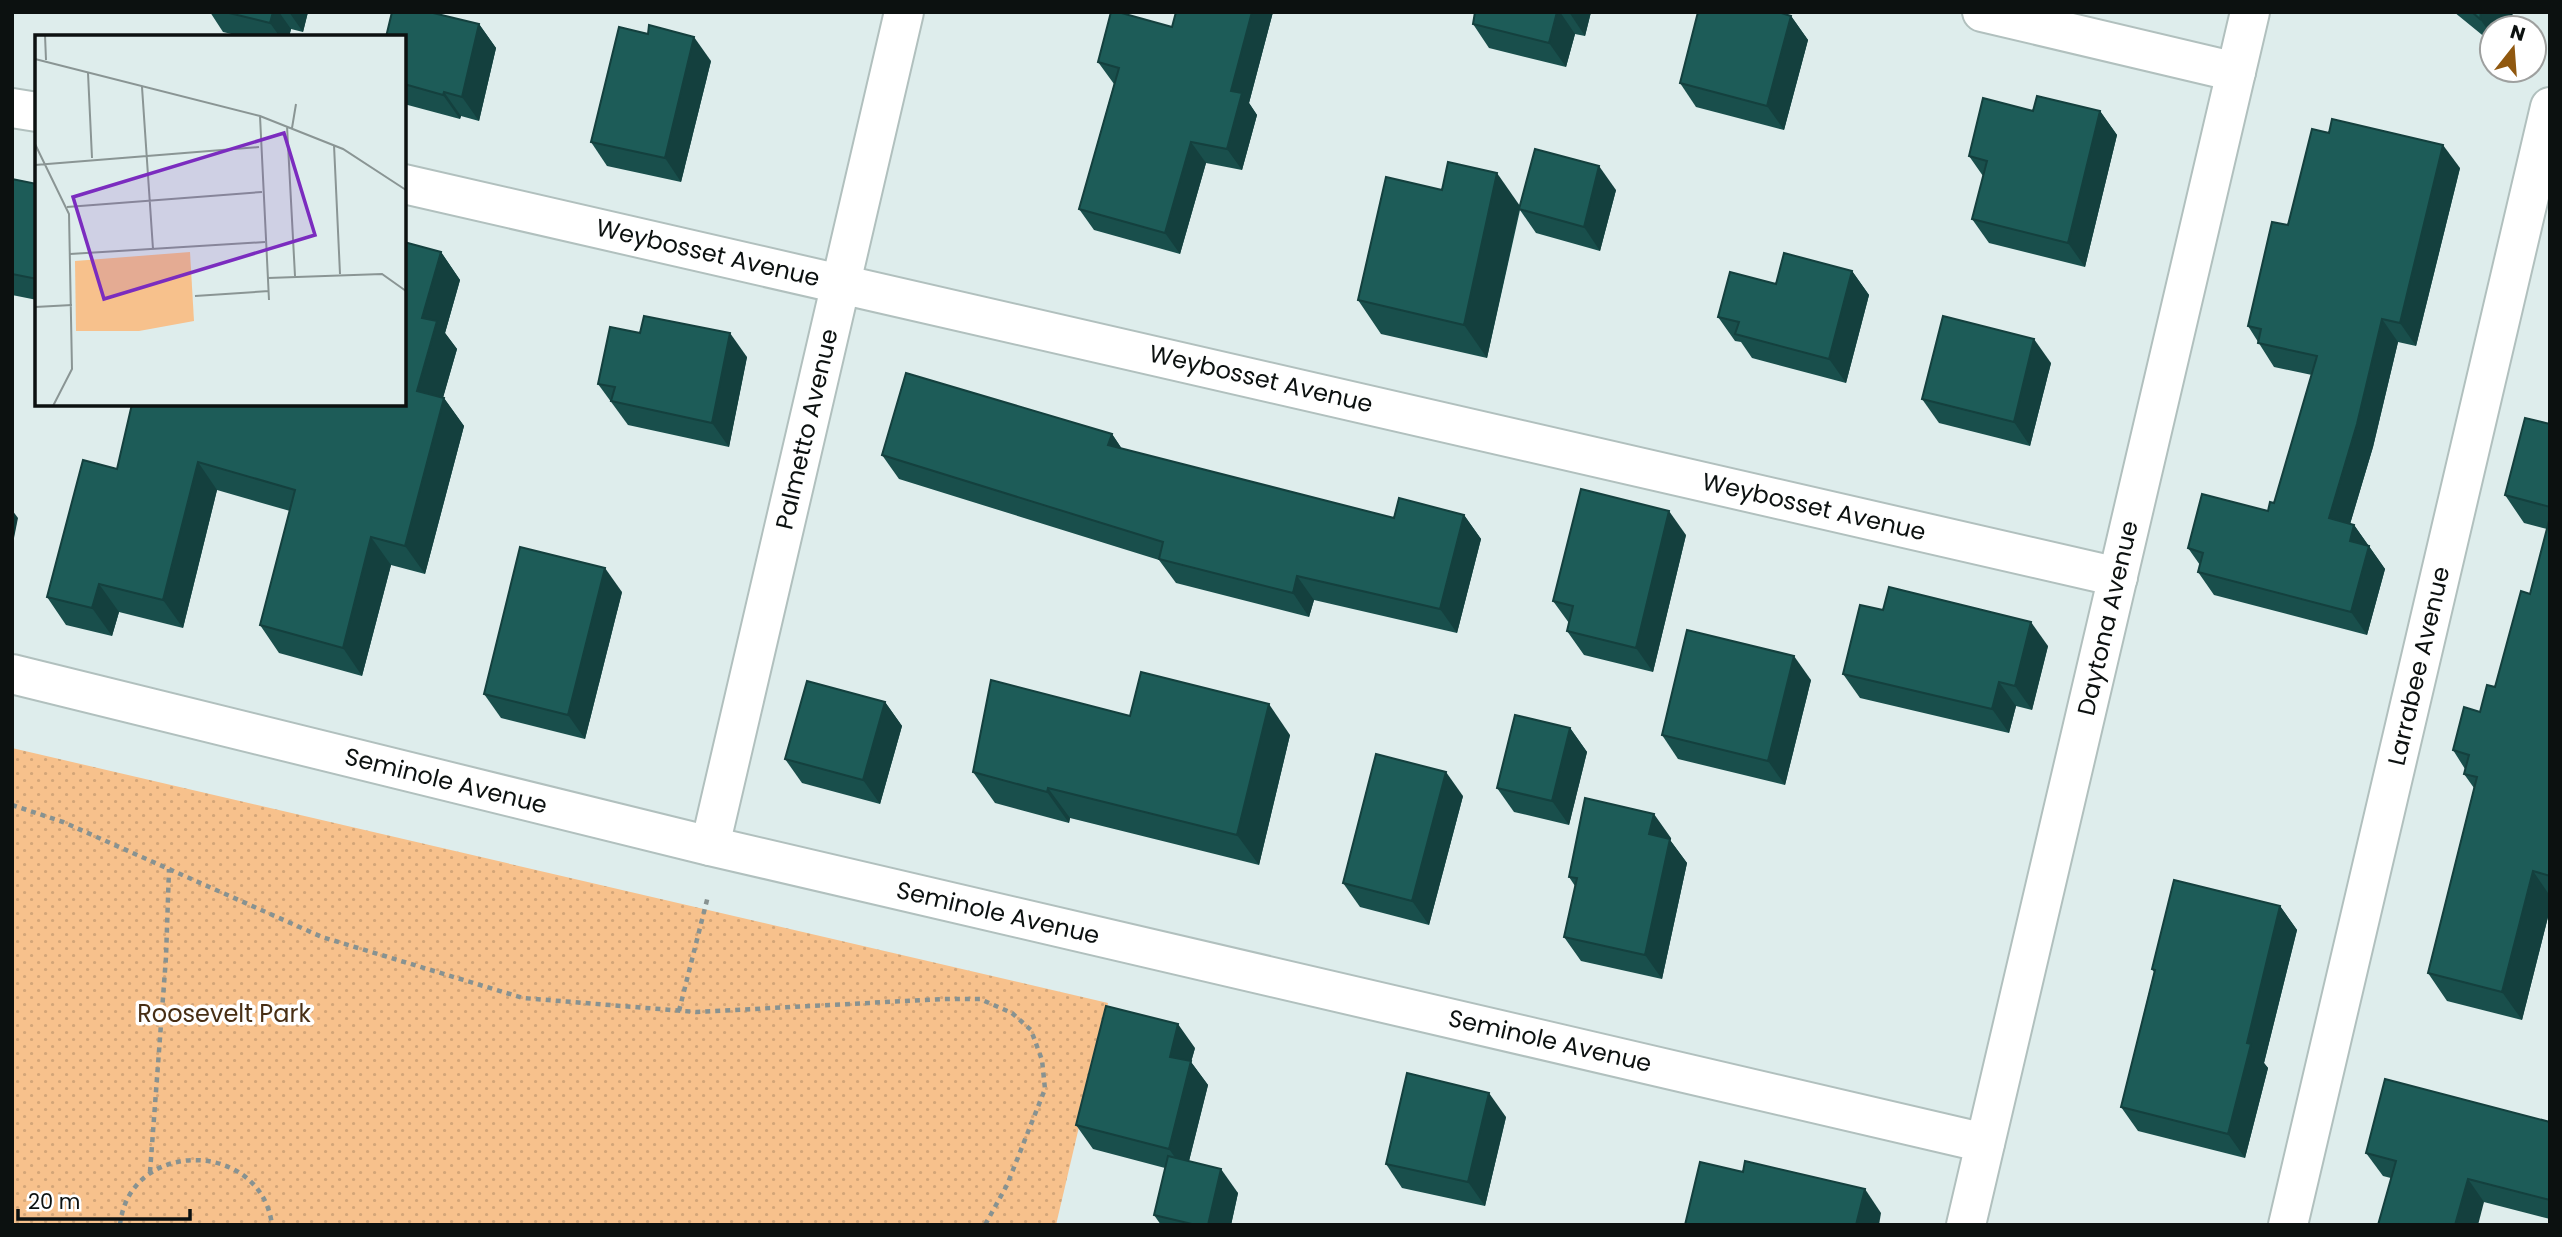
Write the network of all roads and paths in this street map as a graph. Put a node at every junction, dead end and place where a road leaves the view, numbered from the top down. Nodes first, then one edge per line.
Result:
1 (904, 12) edge
2 (1982, 12) edge
3 (2250, 12) edge
4 (2236, 72) junction
5 (2550, 107) edge
6 (12, 108) edge
7 (35, 112) edge
8 (406, 184) edge
9 (841, 283) junction
10 (2118, 577) junction
11 (12, 674) edge
12 (12, 805) edge
13 (715, 847) junction
14 (169, 869) junction
15 (679, 1011) junction
16 (1985, 1143) junction
17 (150, 1172) junction
18 (120, 1225) edge
19 (272, 1225) edge
20 (985, 1225) edge
21 (1966, 1225) edge
22 (2288, 1225) edge

1 - 9 street, Palmetto Avenue
2 - 4 street
3 - 4 street, Daytona Avenue
4 - 10 street, Daytona Avenue
5 - 22 street, Larrabee Avenue
6 - 7 street
8 - 9 street, Weybosset Avenue
9 - 10 street, Weybosset Avenue
9 - 13 street, Palmetto Avenue
10 - 16 street, Daytona Avenue
11 - 13 street, Seminole Avenue
12 - 14 path
13 - 15 path
13 - 16 street, Seminole Avenue
14 - 15 path
14 - 17 path
15 - 20 path
16 - 21 street, Daytona Avenue
17 - 18 path
17 - 19 path

